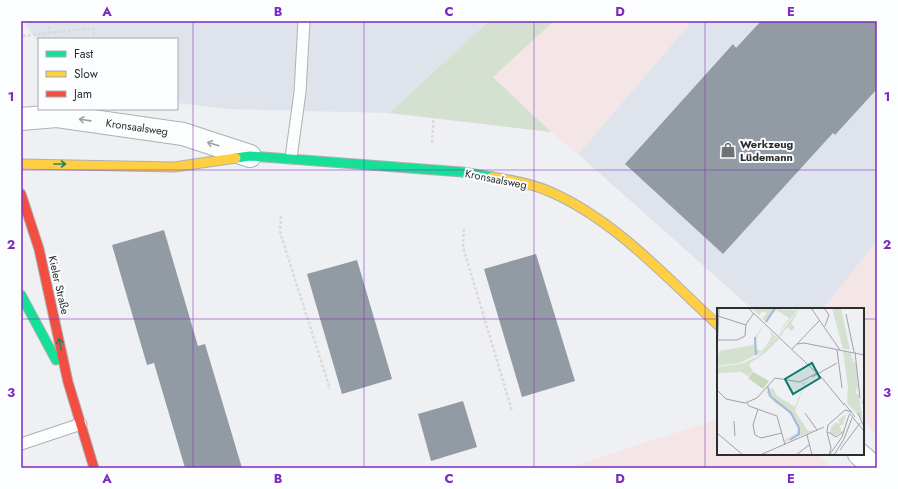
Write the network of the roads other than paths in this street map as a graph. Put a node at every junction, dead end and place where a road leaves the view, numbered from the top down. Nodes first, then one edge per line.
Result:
1 (304, 21) edge
2 (21, 119) edge
3 (250, 156) junction
4 (291, 158) junction
5 (21, 164) edge
6 (21, 194) edge
7 (21, 295) edge
8 (717, 324) edge
9 (68, 382) junction
10 (81, 424) junction
11 (21, 444) edge
12 (860, 455) edge
13 (94, 468) edge
14 (874, 468) edge

1 - 4 lane
3 -> 2 street, Kronsaalsweg
3 - 4 street, Kronsaalsweg
5 -> 3 street, Kronsaalsweg
4 - 8 street, Kronsaalsweg
9 -> 6 street, Kieler Straße
7 - 9 street, Kieler Straße
9 - 10 street, Kieler Straße
10 - 11 lane
10 - 13 street, Kieler Straße
12 - 14 street

